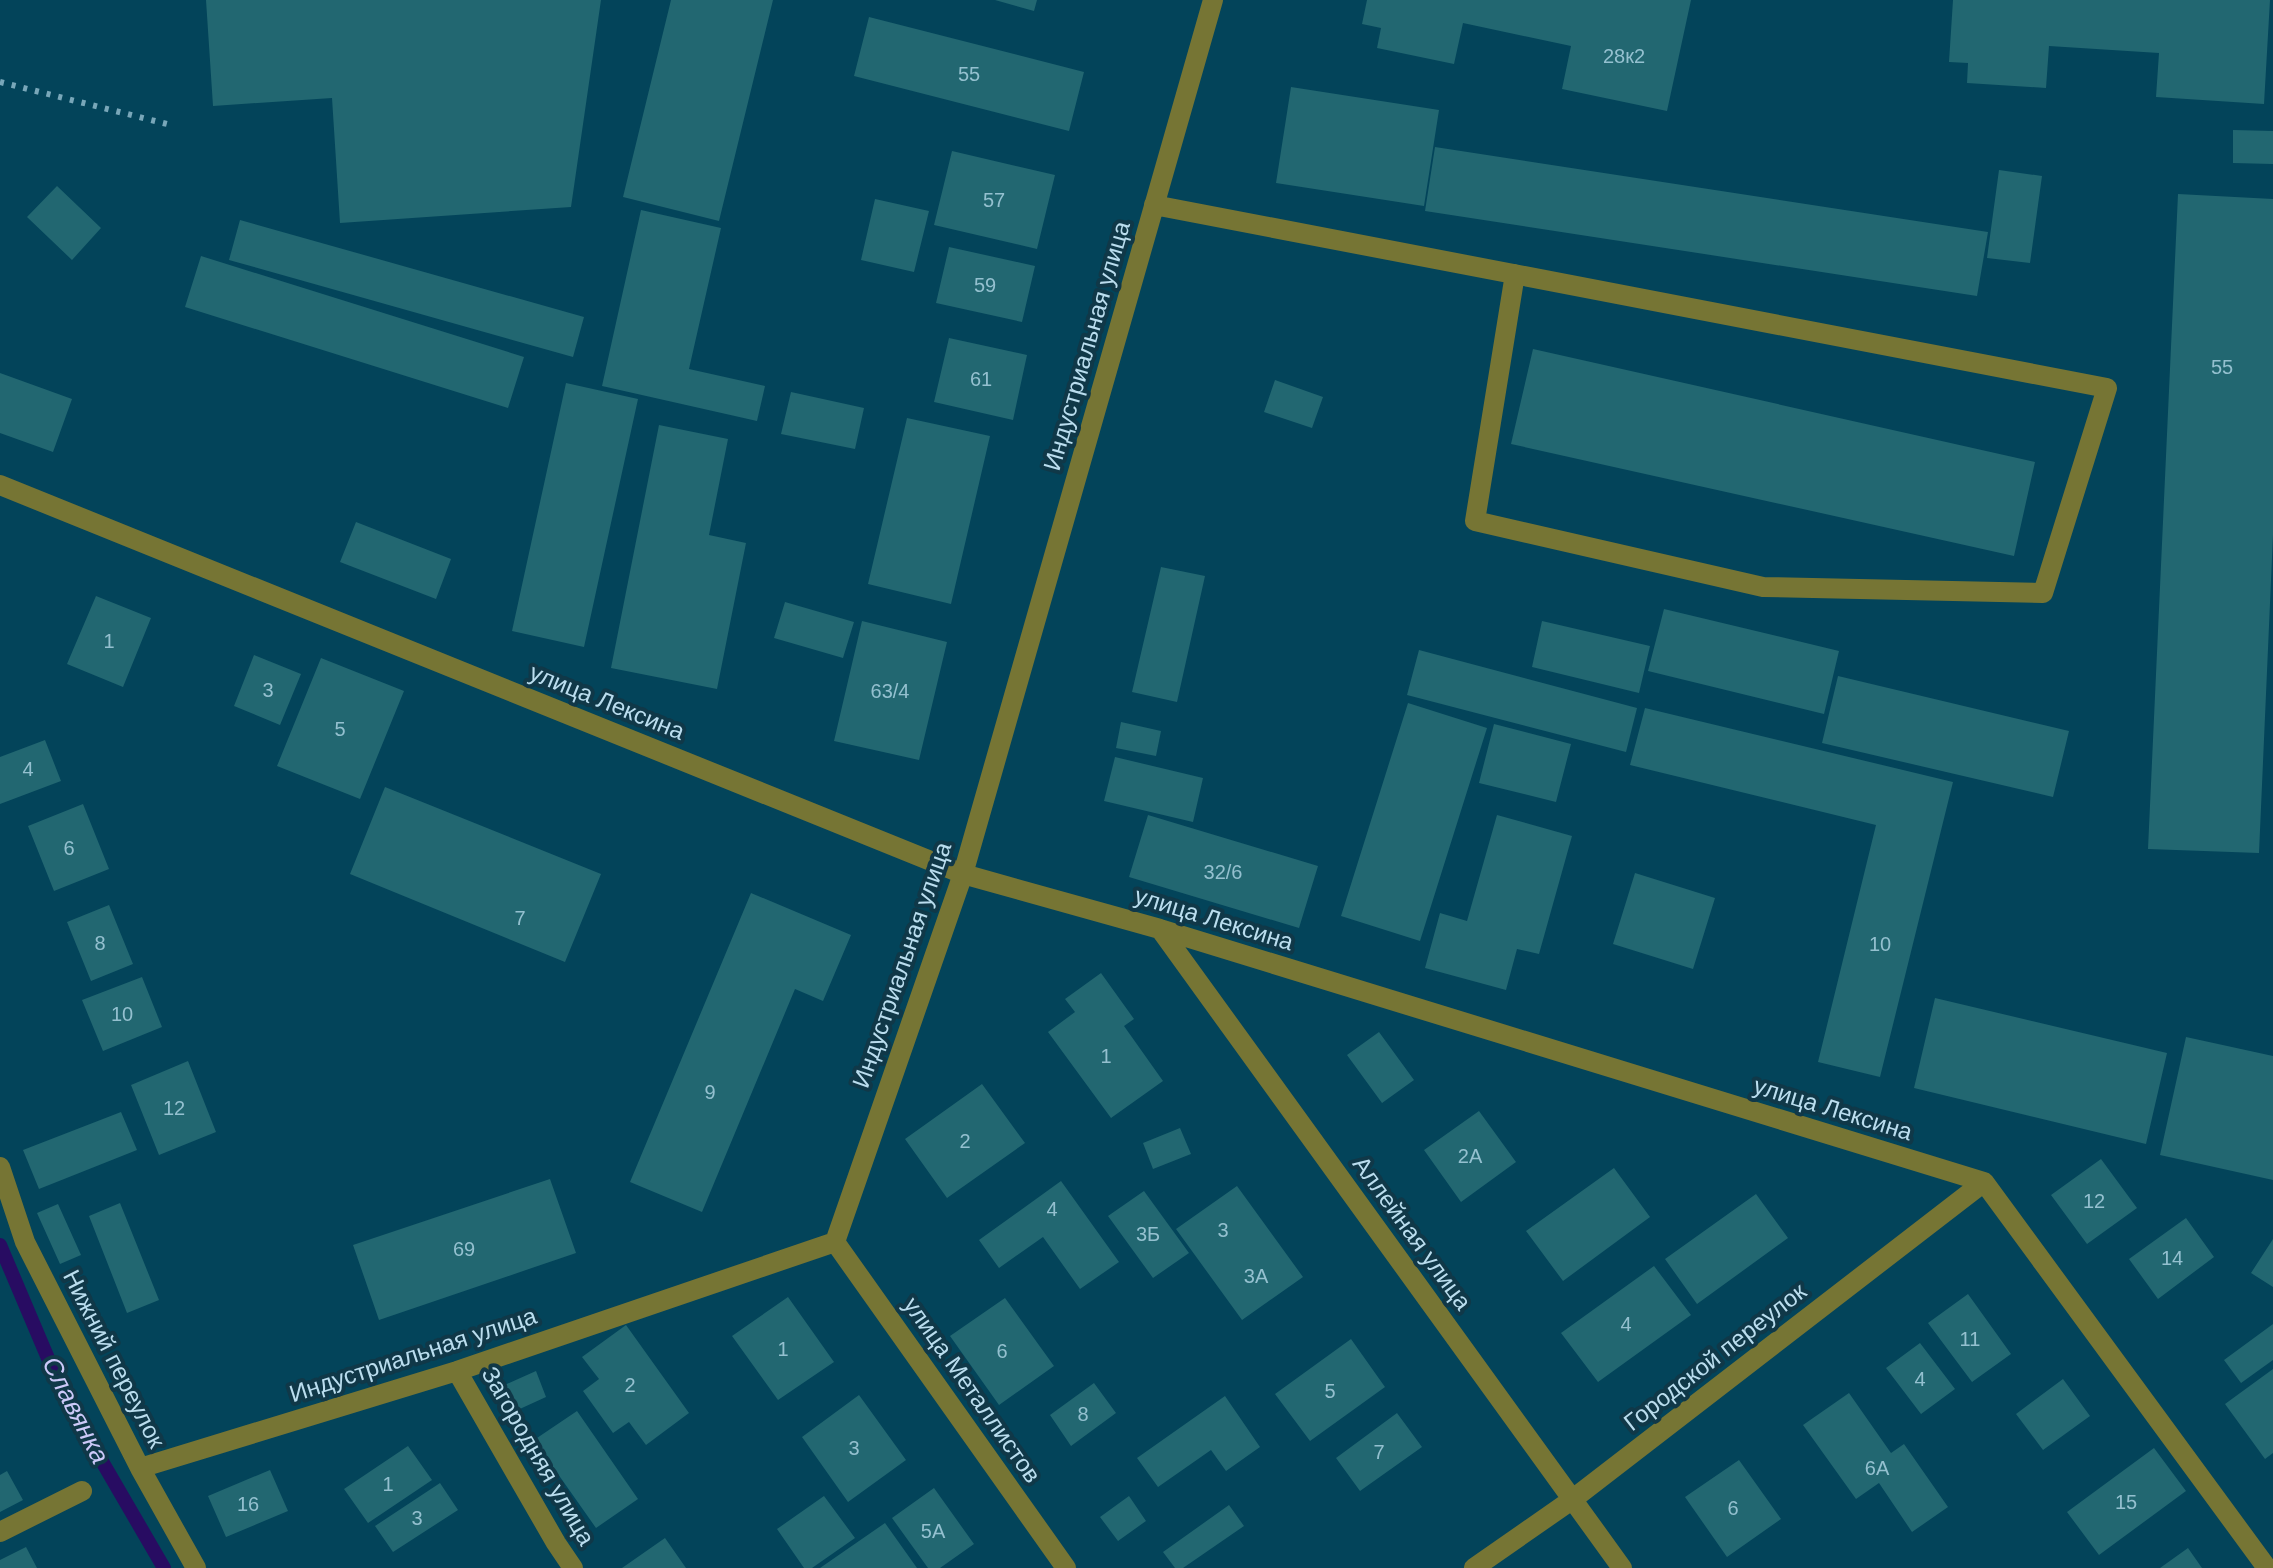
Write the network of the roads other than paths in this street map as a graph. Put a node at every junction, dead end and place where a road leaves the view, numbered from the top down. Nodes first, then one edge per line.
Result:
1 (1213, 0) edge
2 (1154, 205) junction
3 (1515, 274) junction
4 (0, 485) edge
5 (963, 874) junction
6 (1160, 929) junction
7 (0, 1167) edge
8 (1984, 1182) junction
9 (835, 1242) junction
10 (457, 1371) junction
11 (140, 1468) junction
12 (82, 1491) dead end
13 (1573, 1499) junction
14 (0, 1532) edge
15 (196, 1568) edge
16 (573, 1568) edge
17 (1066, 1568) edge
18 (1474, 1568) edge
19 (1622, 1568) edge
20 (2267, 1568) edge

1 - 2 street, Индустриальная улица
2 - 3 street
2 - 5 street, Индустриальная улица
3 - 3 street
4 - 5 street, улица Лексина
5 - 6 street, улица Лексина
5 - 9 street, Индустриальная улица
6 - 8 street, улица Лексина
6 - 13 street, Аллейная улица
7 - 11 street, Нижний переулок
8 - 13 street, Городской переулок
8 - 20 street
9 - 10 street, Индустриальная улица
9 - 17 street, улица Металлистов
10 - 11 street, Индустриальная улица
10 - 16 street, Загородняя улица
11 - 15 street, Нижний переулок
12 - 14 street
13 - 18 street, Городской переулок
13 - 19 street, Аллейная улица

